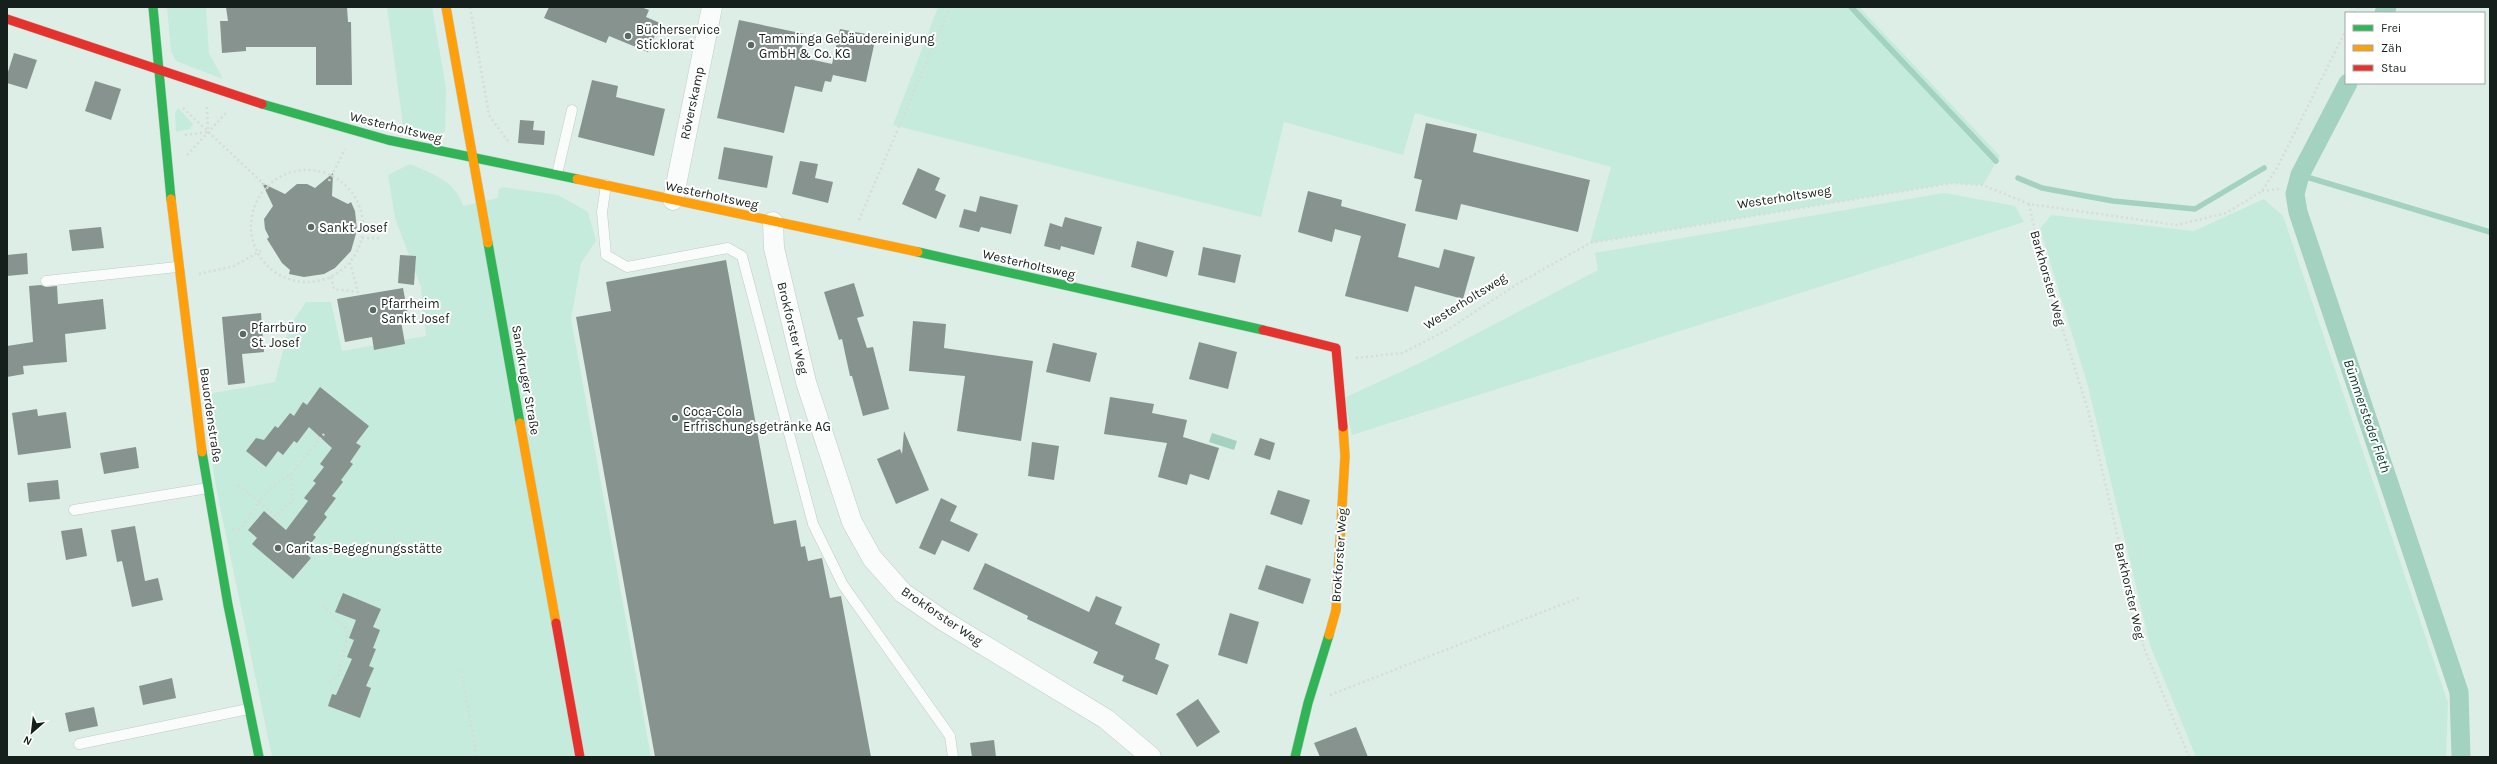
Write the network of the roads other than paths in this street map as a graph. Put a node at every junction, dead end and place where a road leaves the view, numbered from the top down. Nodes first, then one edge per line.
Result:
1 (153, 7) edge
2 (446, 7) edge
3 (712, 7) edge
4 (7, 19) edge
5 (160, 72) junction
6 (572, 110) dead end
7 (473, 158) junction
8 (557, 174) junction
9 (606, 185) junction
10 (673, 200) junction
11 (773, 222) junction
12 (177, 267) junction
13 (46, 281) dead end
14 (1336, 348) joint
15 (208, 488) junction
16 (74, 510) dead end
17 (248, 709) junction
18 (79, 744) dead end
19 (259, 757) edge
20 (580, 757) edge
21 (953, 757) edge
22 (1151, 757) edge
23 (1295, 757) edge

1 - 5 street, Bauordenstraße
2 - 7 street, Sandkruger Straße
3 - 10 street, Röverskamp
4 - 5 street, Westerholtsweg
5 - 7 street, Westerholtsweg
5 - 12 street, Bauordenstraße
6 - 8 lane
7 - 8 street, Westerholtsweg
7 - 20 street, Sandkruger Straße
8 - 9 street, Westerholtsweg
9 - 10 street, Westerholtsweg
9 - 21 lane
10 - 11 street, Westerholtsweg
11 - 14 street, Westerholtsweg
11 - 22 street, Brokforster Weg
12 - 13 lane
12 - 15 street, Bauordenstraße
14 - 23 street, Brokforster Weg
15 - 16 lane
15 - 17 street, Bauordenstraße
17 - 18 lane
17 - 19 street, Bauordenstraße

